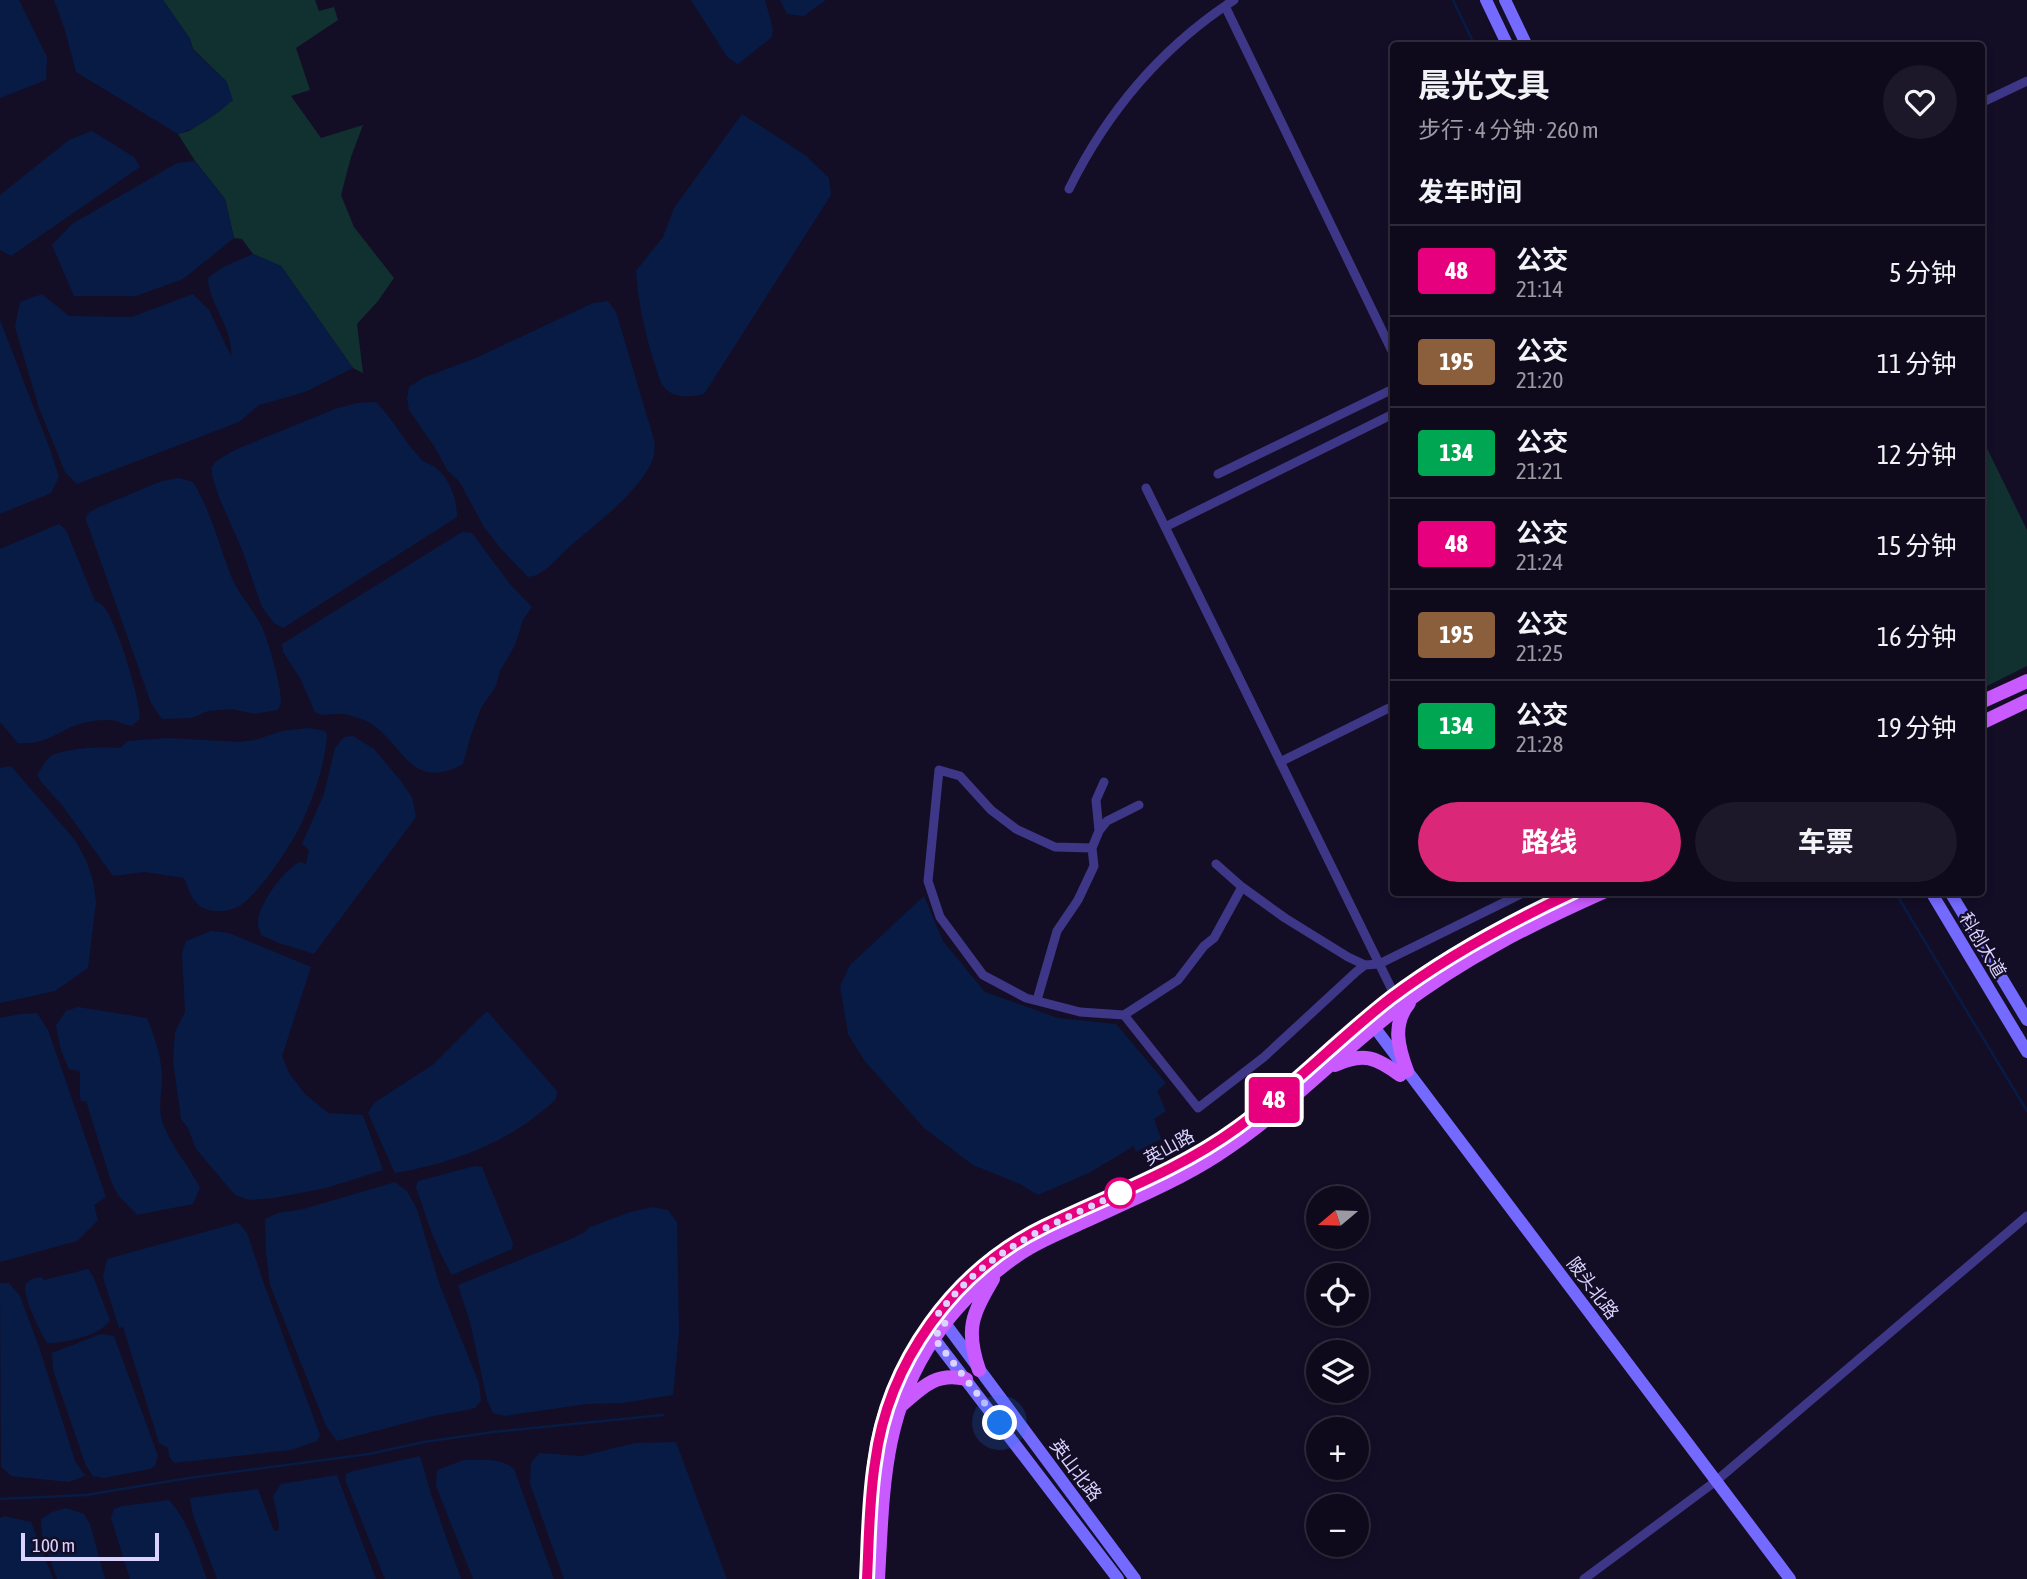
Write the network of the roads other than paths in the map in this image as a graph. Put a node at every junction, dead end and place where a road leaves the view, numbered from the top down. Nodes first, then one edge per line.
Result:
1 (1234, 0) edge
2 (1486, 0) edge
3 (1505, 0) edge
4 (1225, 6) junction
5 (1506, 42) edge
6 (1525, 42) edge
7 (2027, 80) edge
8 (1985, 101) edge
9 (1069, 189) dead end
10 (1390, 348) edge
11 (1390, 390) edge
12 (1390, 415) edge
13 (1218, 474) dead end
14 (1146, 488) dead end
15 (1165, 527) junction
16 (2027, 681) edge
17 (1985, 700) edge
18 (2027, 701) edge
19 (1390, 707) edge
20 (1985, 721) edge
21 (1280, 762) junction
22 (1104, 782) dead end
23 (1139, 805) dead end
24 (1099, 831) junction
25 (1092, 848) junction
26 (1216, 864) dead end
27 (1242, 887) junction
28 (1517, 896) edge
29 (1565, 896) edge
30 (1594, 896) edge
31 (1933, 896) edge
32 (1952, 896) edge
33 (1379, 964) junction
34 (1366, 965) junction
35 (1419, 992) junction
36 (1395, 996) junction
37 (1037, 1000) junction
38 (1124, 1015) junction
39 (2027, 1020) edge
40 (1368, 1025) junction
41 (2027, 1052) edge
42 (1322, 1073) junction
43 (1404, 1073) junction
44 (2027, 1216) edge
45 (999, 1268) junction
46 (941, 1319) junction
47 (931, 1333) junction
48 (979, 1370) junction
49 (966, 1379) junction
50 (899, 1407) junction
51 (1713, 1483) junction
52 (867, 1579) edge
53 (878, 1579) edge
54 (1118, 1579) edge
55 (1135, 1579) edge
56 (1584, 1579) edge
57 (1780, 1579) edge
58 (1790, 1579) edge

1 - 4 street
2 - 5 main road
3 - 6 main road
4 - 9 street
4 - 10 street
7 - 8 street
11 - 13 street
12 - 15 street
14 - 15 street
15 - 21 street
16 - 17 main road
18 - 20 main road
19 - 21 street
21 - 33 street
22 - 24 street
23 - 24 street
24 - 25 street
25 - 37 street
25 - 37 street
26 - 27 street
27 - 34 street
27 - 38 street
28 - 33 street
29 - 36 main road, 英山路
30 - 35 main road, 英山路
31 - 41 main road, 科创大道
32 - 39 main road, 科创大道
33 - 34 street
33 - 36 street
34 - 38 street
35 - 40 main road, 英山路
35 - 43 main road
36 - 40 main road, 英山路
37 - 38 street
40 - 42 main road, 英山路
40 - 43 main road, 陂头北路
40 - 46 main road, 英山路
42 - 43 main road
42 - 45 main road, 英山路
43 - 51 main road, 陂头北路
44 - 51 street
45 - 46 main road, 英山路
45 - 48 main road
46 - 47 main road, 英山路
46 - 48 main road, 英山北路
47 - 49 main road, 英山北路
47 - 50 main road, 英山路
47 - 52 main road, 英山路
48 - 55 main road, 英山北路
49 - 50 main road
49 - 54 main road, 英山北路
50 - 53 main road, 英山路
51 - 56 street
51 - 57 main road, 陂头北路
51 - 58 main road, 陂头北路

